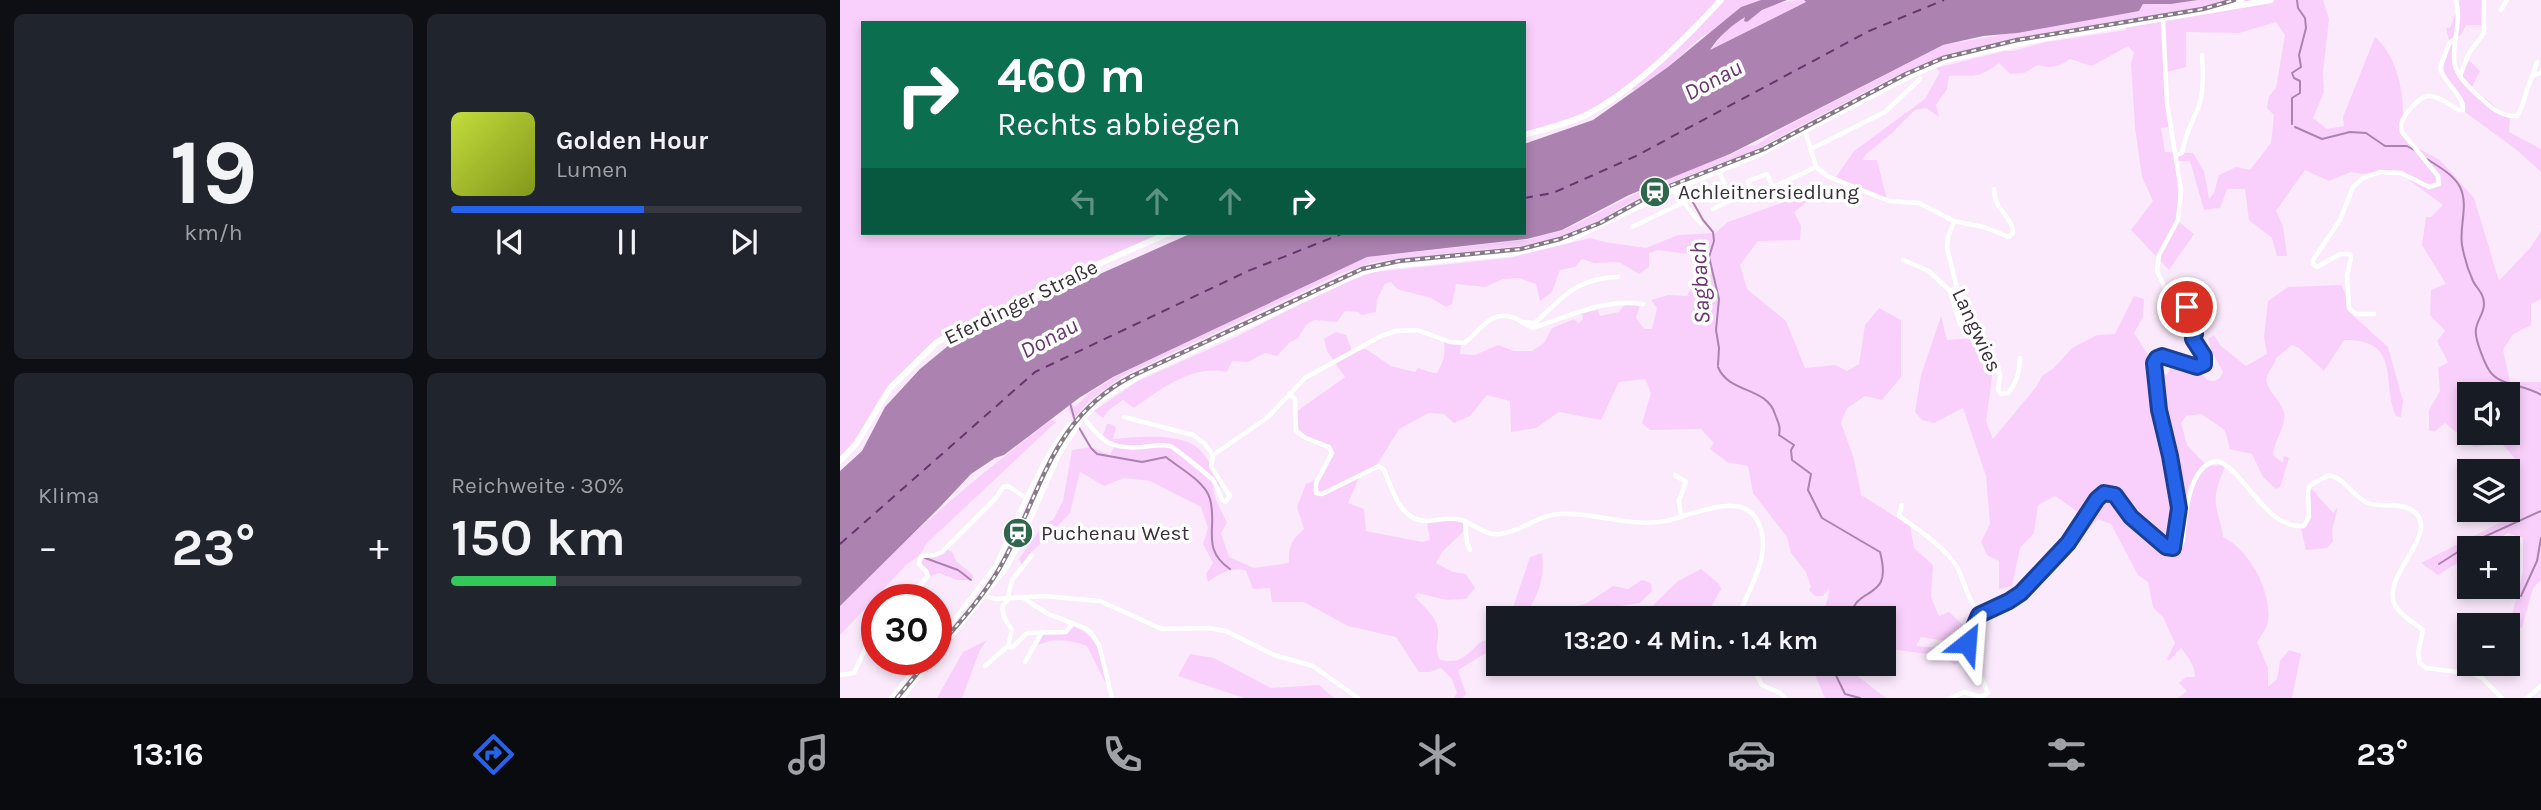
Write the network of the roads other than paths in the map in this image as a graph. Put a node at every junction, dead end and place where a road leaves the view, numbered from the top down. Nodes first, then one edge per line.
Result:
1 (1721, 0) edge
2 (2242, 0) edge
3 (2271, 0) edge
4 (2456, 0) edge
5 (2484, 0) edge
6 (2507, 0) edge
7 (2230, 8) junction
8 (2501, 10) dead end
9 (2163, 19) junction
10 (2456, 38) junction
11 (2202, 55) dead end
12 (2541, 72) edge
13 (2533, 75) junction
14 (2460, 76) junction
15 (1920, 79) dead end
16 (1805, 131) junction
17 (1526, 134) edge
18 (1811, 149) junction
19 (2177, 155) junction
20 (1816, 167) junction
21 (1719, 171) junction
22 (1680, 187) junction
23 (1994, 190) dead end
24 (1734, 199) dead end
25 (1682, 203) junction
26 (1713, 209) dead end
27 (1954, 221) junction
28 (1702, 224) dead end
29 (1632, 227) dead end
30 (1164, 235) edge
31 (1903, 260) dead end
32 (1618, 277) dead end
33 (2188, 287) dead end
34 (1957, 288) junction
35 (1950, 291) junction
36 (1643, 304) dead end
37 (2374, 314) dead end
38 (1523, 322) junction
39 (1960, 324) dead end
40 (2193, 339) junction
41 (2020, 358) dead end
42 (1289, 394) junction
43 (1125, 417) dead end
44 (1081, 419) junction
45 (1072, 426) junction
46 (1213, 456) junction
47 (840, 461) edge
48 (1675, 475) dead end
49 (1026, 498) junction
50 (1902, 505) dead end
51 (1681, 517) junction
52 (1465, 522) junction
53 (2173, 548) junction
54 (1470, 550) dead end
55 (1032, 555) dead end
56 (922, 584) edge
57 (985, 596) junction
58 (1007, 598) junction
59 (1024, 598) junction
60 (1742, 606) edge
61 (1980, 614) junction
62 (952, 623) edge
63 (1072, 624) junction
64 (1042, 632) junction
65 (952, 636) edge
66 (1008, 646) junction
67 (861, 658) edge
68 (1025, 662) dead end
69 (985, 666) dead end
70 (840, 675) edge
71 (910, 675) edge
72 (920, 675) edge
73 (1757, 676) edge
74 (2541, 686) edge
75 (891, 698) edge
76 (901, 698) edge
77 (1112, 698) edge
78 (1358, 698) edge
79 (1785, 698) edge
80 (1951, 698) edge
81 (2501, 698) edge
82 (2528, 698) edge

1 - 17 main road
2 - 7 street
3 - 7 main road
4 - 10 street
5 - 14 street
6 - 8 street
7 - 9 main road
9 - 16 main road
9 - 19 street
10 - 14 street
10 - 37 street
11 - 19 street
12 - 13 street
12 - 13 street
13 - 14 street
15 - 18 street
16 - 18 street
16 - 21 main road
18 - 20 street
19 - 40 street
20 - 24 street
20 - 27 street
21 - 22 main road
21 - 26 street
22 - 25 street
22 - 44 main road
23 - 27 street
25 - 28 street
25 - 29 street
27 - 34 street, Langwies
30 - 47 main road, Eferdinger Straße
31 - 35 street
32 - 38 street
33 - 40 street
34 - 35 street
34 - 41 street, Langwies
35 - 39 street
36 - 38 street
38 - 42 street
40 - 53 street
42 - 46 street
42 - 52 street
43 - 46 street
44 - 45 main road
44 - 46 street
45 - 49 street
45 - 57 main road
48 - 51 street
49 - 56 street
49 - 62 street
50 - 61 street
51 - 52 street
51 - 60 street
52 - 54 street
53 - 61 street
53 - 81 street
55 - 58 street
57 - 58 street
57 - 65 main road
58 - 59 street
58 - 66 street
59 - 63 street
59 - 78 street
61 - 80 street
63 - 64 street
63 - 77 street
64 - 66 street
64 - 68 street
66 - 69 street
67 - 70 street
71 - 75 street
72 - 76 main road
73 - 79 street
74 - 82 street

